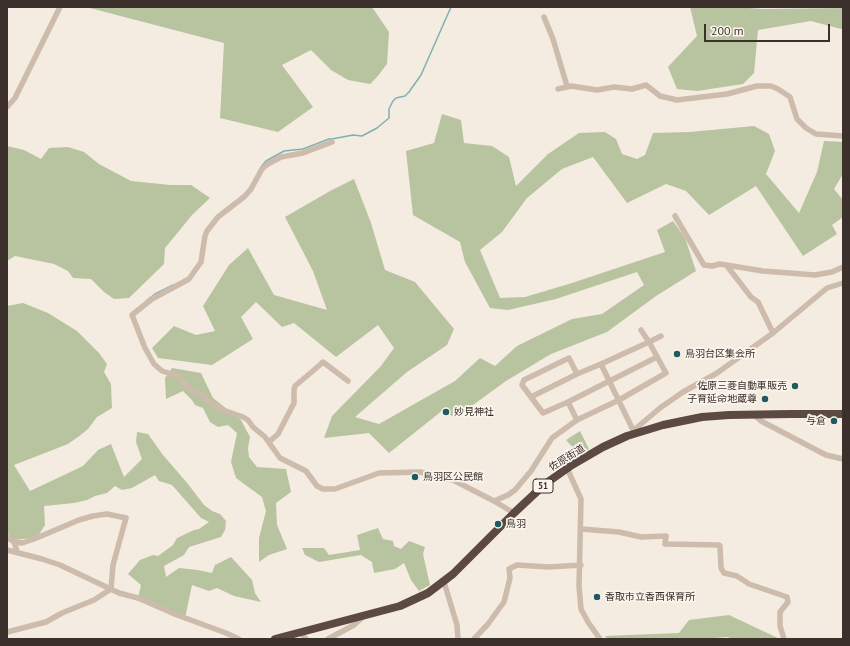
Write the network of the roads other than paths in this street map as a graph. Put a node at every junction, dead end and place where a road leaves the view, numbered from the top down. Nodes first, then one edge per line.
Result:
1 (60, 7) edge
2 (544, 17) dead end
3 (567, 86) junction
4 (558, 89) dead end
5 (7, 107) edge
6 (843, 136) edge
7 (332, 142) dead end
8 (674, 216) dead end
9 (726, 266) junction
10 (843, 267) edge
11 (843, 283) edge
12 (641, 330) dead end
13 (773, 333) junction
14 (661, 336) dead end
15 (649, 342) junction
16 (657, 357) junction
17 (601, 364) junction
18 (577, 374) junction
19 (348, 381) dead end
20 (610, 382) junction
21 (531, 397) junction
22 (619, 400) junction
23 (568, 402) junction
24 (843, 414) edge
25 (754, 415) junction
26 (577, 420) junction
27 (634, 432) junction
28 (269, 442) junction
29 (843, 459) edge
30 (567, 468) junction
31 (494, 500) junction
32 (514, 513) junction
33 (581, 529) junction
34 (7, 537) edge
35 (14, 542) junction
36 (7, 550) edge
37 (17, 551) junction
38 (581, 565) junction
39 (444, 582) junction
40 (111, 589) junction
41 (364, 616) junction
42 (7, 632) edge
43 (304, 636) edge
44 (338, 637) edge
45 (239, 639) edge
46 (276, 639) edge
47 (328, 639) edge
48 (458, 639) edge
49 (474, 639) edge
50 (600, 639) edge
51 (784, 639) edge

1 - 5 street
2 - 3 street
3 - 4 street
3 - 6 street
7 - 28 street
8 - 9 street
9 - 10 street
9 - 13 street
11 - 13 street
12 - 15 street
13 - 27 street
14 - 15 street
15 - 16 street
15 - 17 street
16 - 20 street
16 - 22 street
17 - 18 street
17 - 20 street
18 - 21 street
18 - 21 street
19 - 28 street
20 - 22 street
20 - 23 street
21 - 23 street
22 - 26 street
22 - 27 street
23 - 26 street
24 - 25 highway, 佐原街道 / 51
25 - 27 highway, 佐原街道 / 51
25 - 29 street
26 - 31 street
27 - 30 highway, 佐原街道 / 51
28 - 31 street
30 - 32 highway, 佐原街道 / 51
30 - 33 street
31 - 32 street
32 - 39 highway, 佐原街道 / 51
33 - 38 street
33 - 51 street
34 - 35 street
35 - 37 street
35 - 40 street
36 - 37 street
37 - 40 street
38 - 49 street
38 - 50 street
39 - 41 highway, 佐原街道 / 51
39 - 48 street
40 - 42 street
40 - 45 street
41 - 43 highway, 佐原街道 / 51
41 - 44 street
43 - 46 highway, 佐原街道 / 51
44 - 47 street

